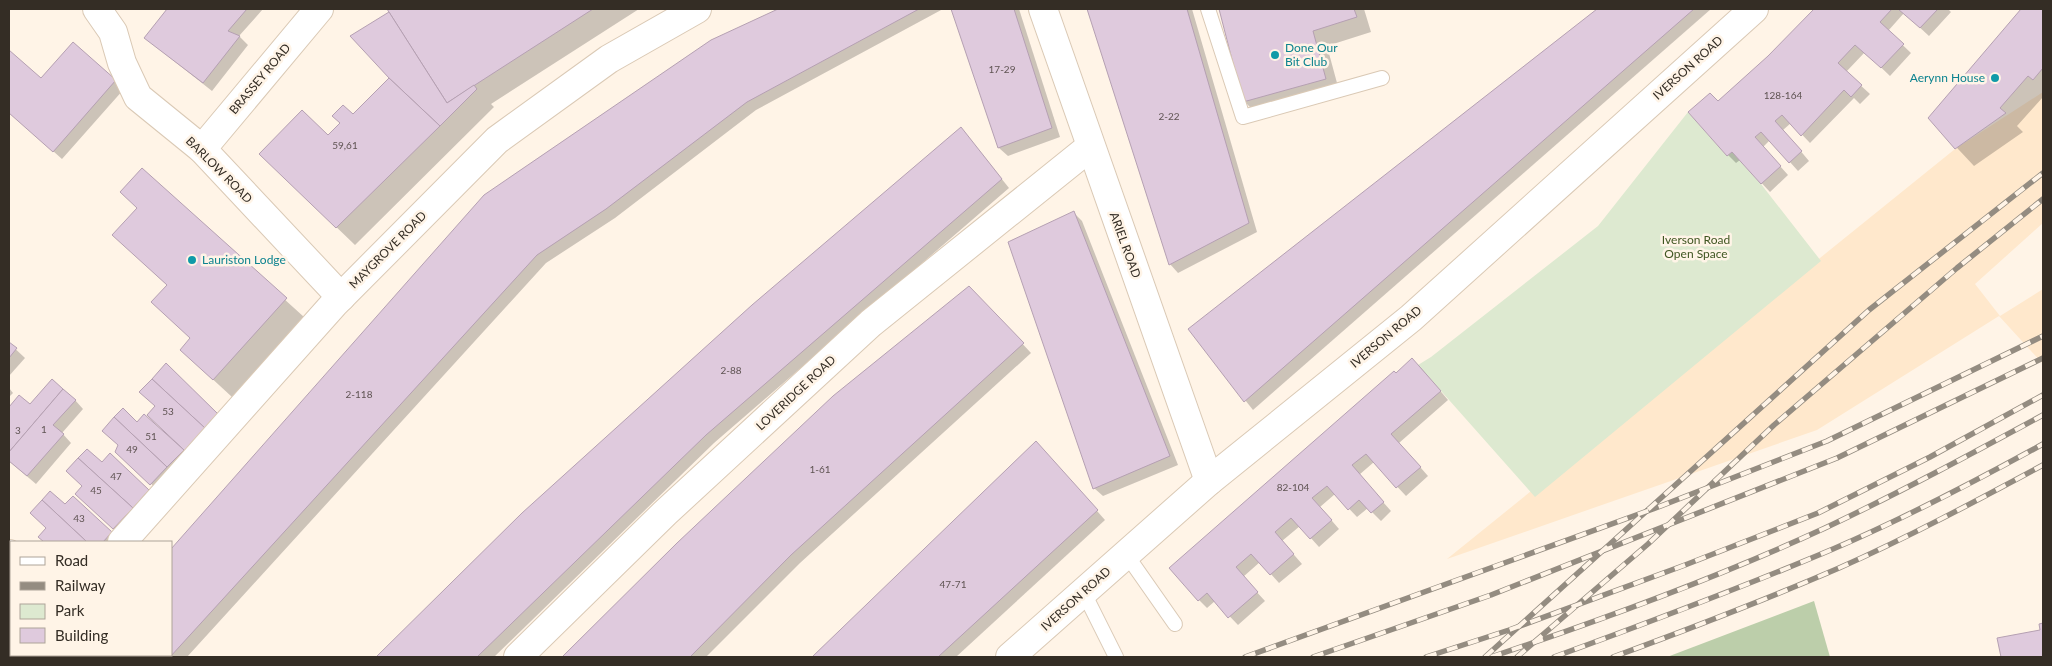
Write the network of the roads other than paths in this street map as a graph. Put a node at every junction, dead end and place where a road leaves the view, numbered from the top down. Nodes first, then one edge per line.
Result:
1 (97, 9) edge
2 (320, 9) edge
3 (697, 9) edge
4 (1043, 9) edge
5 (1208, 9) edge
6 (1754, 9) edge
7 (1382, 78) dead end
8 (1090, 147) junction
9 (202, 149) junction
10 (341, 297) junction
11 (1209, 481) junction
12 (123, 541) edge
13 (1126, 554) junction
14 (1084, 593) junction
15 (1175, 624) dead end
16 (518, 657) edge
17 (1010, 657) edge
18 (1116, 657) edge

1 - 9 street, BARLOW ROAD
2 - 9 street, BRASSEY ROAD
3 - 10 street, MAYGROVE ROAD
4 - 8 street, ARIEL ROAD
5 - 7 lane
6 - 11 street, IVERSON ROAD
8 - 11 street, ARIEL ROAD
8 - 16 street, LOVERIDGE ROAD
9 - 10 street, BARLOW ROAD
10 - 12 street, MAYGROVE ROAD
11 - 13 street, IVERSON ROAD
13 - 14 street, IVERSON ROAD
13 - 15 lane
14 - 17 street, IVERSON ROAD
14 - 18 lane

